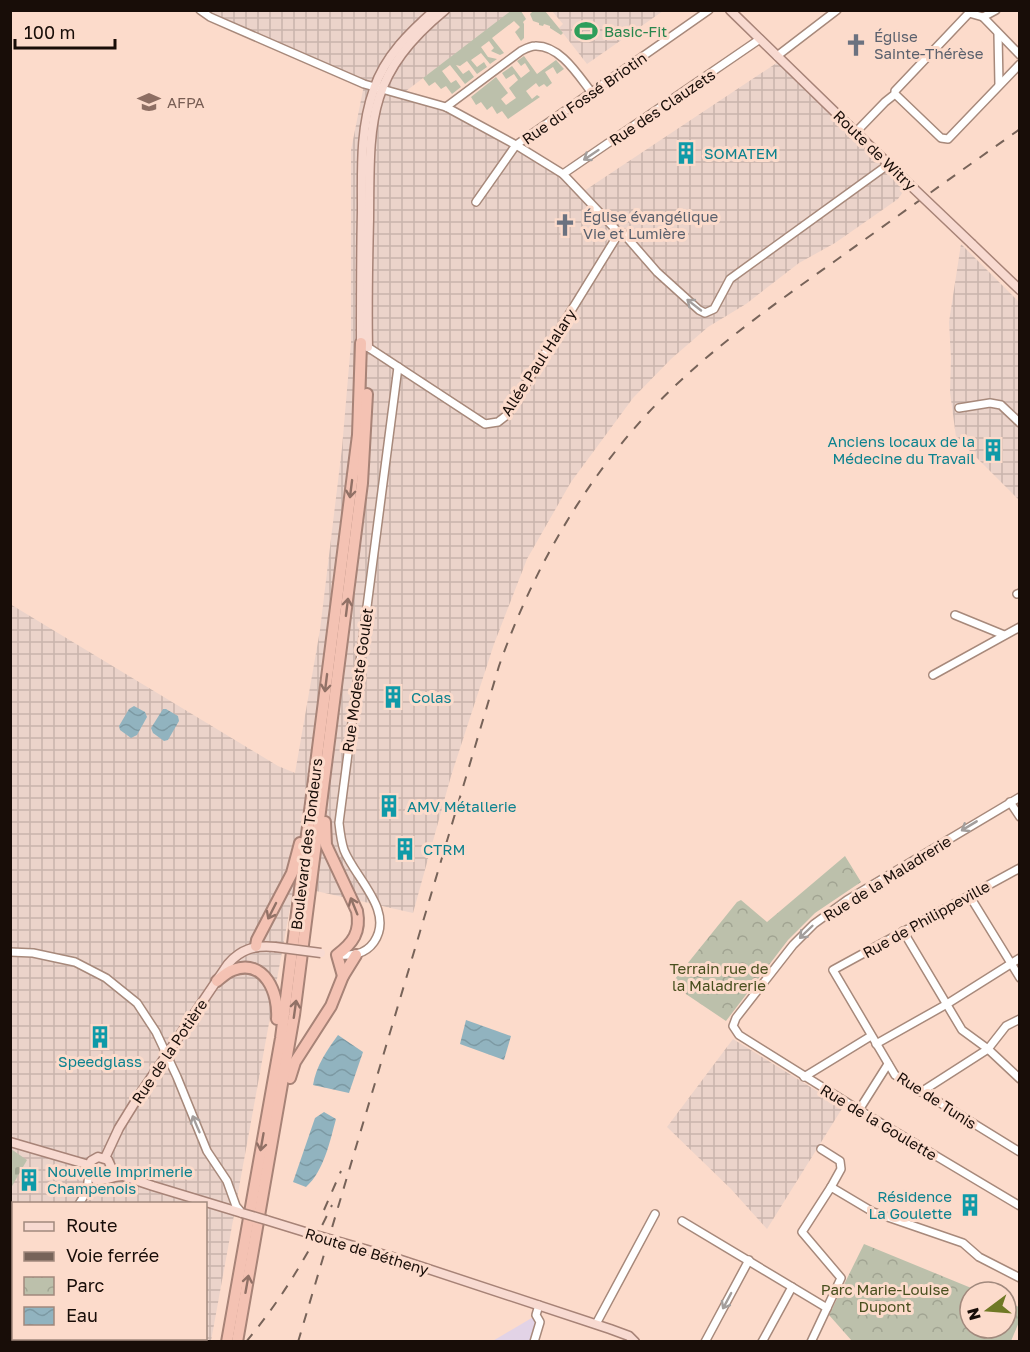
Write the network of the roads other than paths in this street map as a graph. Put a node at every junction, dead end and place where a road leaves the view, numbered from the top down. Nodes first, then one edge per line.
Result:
1 (200, 10) edge
2 (435, 10) edge
3 (445, 10) edge
4 (709, 10) edge
5 (730, 10) edge
6 (837, 10) edge
7 (996, 10) edge
8 (968, 12) edge
9 (983, 17) junction
10 (998, 34) junction
11 (760, 39) junction
12 (1020, 55) edge
13 (777, 56) junction
14 (1020, 64) edge
15 (999, 85) junction
16 (377, 89) junction
17 (592, 93) junction
18 (895, 94) junction
19 (446, 107) junction
20 (856, 132) junction
21 (516, 145) junction
22 (889, 164) junction
23 (563, 174) junction
24 (476, 202) dead end
25 (619, 233) junction
26 (1020, 290) edge
27 (364, 345) junction
28 (398, 367) junction
29 (959, 408) dead end
30 (1020, 423) edge
31 (954, 615) dead end
32 (1020, 627) edge
33 (1004, 635) junction
34 (343, 639) junction
35 (933, 675) dead end
36 (317, 755) junction
37 (1020, 796) edge
38 (1010, 802) junction
39 (1020, 817) edge
40 (1020, 867) edge
41 (969, 896) junction
42 (903, 931) junction
43 (256, 946) junction
44 (10, 952) edge
45 (337, 955) junction
46 (356, 955) junction
47 (1020, 958) edge
48 (1011, 963) junction
49 (833, 970) joint
50 (343, 976) junction
51 (1020, 978) edge
52 (217, 981) junction
53 (947, 1004) junction
54 (1020, 1019) edge
55 (739, 1035) joint
56 (871, 1036) junction
57 (876, 1044) junction
58 (988, 1049) junction
59 (167, 1056) junction
60 (888, 1064) junction
61 (804, 1077) junction
62 (1020, 1079) edge
63 (921, 1092) junction
64 (859, 1110) junction
65 (267, 1114) junction
66 (10, 1142) edge
67 (821, 1149) dead end
68 (1020, 1152) edge
69 (105, 1158) junction
70 (270, 1158) junction
71 (89, 1169) junction
72 (108, 1176) junction
73 (831, 1187) junction
74 (87, 1191) junction
75 (80, 1202) edge
76 (207, 1202) edge
77 (207, 1202) edge
78 (1020, 1206) edge
79 (242, 1213) junction
80 (655, 1214) dead end
81 (682, 1221) dead end
82 (749, 1260) junction
83 (1020, 1278) edge
84 (792, 1287) junction
85 (539, 1305) junction
86 (828, 1307) junction
87 (596, 1324) junction
88 (610, 1329) junction
89 (626, 1336) junction
90 (227, 1341) edge
91 (237, 1341) edge
92 (534, 1341) edge
93 (617, 1341) edge
94 (636, 1341) edge
95 (705, 1341) edge
96 (762, 1341) edge
97 (811, 1341) edge

1 - 16 street
2 - 16 main road
3 - 16 main road
4 - 17 street, Rue du Fossé Briotin
5 - 11 main road, Route de Witry
6 - 13 street
7 - 9 street
8 - 9 street
8 - 18 street
9 - 10 street
10 - 12 street
10 - 15 street
11 - 13 main road, Route de Witry
11 -> 23 street, Rue des Clauzets
13 - 20 main road, Route de Witry
14 - 15 street
15 - 18 street
16 - 19 street
16 - 27 main road
17 - 19 street
17 - 21 street, Rue du Fossé Briotin
18 - 20 street
19 - 21 street
20 - 22 main road, Route de Witry
21 - 23 street
21 - 24 street, Rue du Fossé Briotin
22 -> 25 street
22 - 26 main road, Route de Witry, bridge
23 - 25 street
25 - 28 street, Allée Paul Halary
27 - 28 street, Allée Paul Halary
34 -> 27 highway, Boulevard des Tondeurs
27 -> 36 highway, Boulevard des Tondeurs
28 - 46 street, Rue Modeste Goulet
29 - 30 street
31 - 33 street
32 - 33 street
33 - 35 street
45 -> 34 highway
70 -> 34 highway, Boulevard des Tondeurs
36 -> 43 highway
36 - 65 highway, Boulevard des Tondeurs
37 - 38 street, Rue de la Maladrerie
38 - 39 street
38 -> 55 street, Rue de la Maladrerie
40 - 41 street, Rue de Philippeville
41 - 42 street, Rue de Philippeville
41 - 48 street
42 - 49 street, Rue de Philippeville
42 - 53 street
43 - 45 main road, bridge
43 - 52 main road, Rue de la Potière
44 - 59 street
45 - 46 street
45 - 50 highway
46 - 50 highway
47 - 48 street
48 - 51 street
48 - 53 street
49 - 56 street, Rue de Tunis
50 - 70 highway
52 - 59 main road, Rue de la Potière
52 - 65 highway
53 - 57 street
53 - 58 street
54 - 58 street
55 - 61 street, Rue de la Goulette
56 - 57 street, Rue de Tunis
56 - 61 street
57 - 60 street, Rue de Tunis
58 - 62 street
58 - 63 street
59 - 69 main road, Rue de la Potière
79 -> 59 street
60 - 63 street, Rue de Tunis
60 - 64 street
61 - 64 street, Rue de la Goulette
63 - 68 street, Rue de Tunis
64 - 78 street, Rue de la Goulette
65 -> 90 highway, Boulevard des Tondeurs
66 - 71 main road
67 - 73 street
69 - 71 main road
69 - 72 main road
91 -> 70 highway, Boulevard des Tondeurs
71 - 72 main road
71 - 74 street
72 - 74 street
72 - 76 main road, Route de Bétheny
73 - 83 street
73 - 86 street
74 - 75 street
77 - 79 main road, Route de Bétheny
79 - 85 main road, Route de Bétheny, bridge
80 - 87 street
81 - 82 street
82 - 84 street
82 -> 95 street
84 - 86 street
84 - 96 street
85 - 87 main road, Route de Bétheny
85 - 92 street
86 - 97 street
87 - 88 main road, Route de Bétheny
88 - 89 main road, Route de Bétheny
88 - 93 main road
89 - 93 main road
89 - 94 main road, Route de Bétheny

